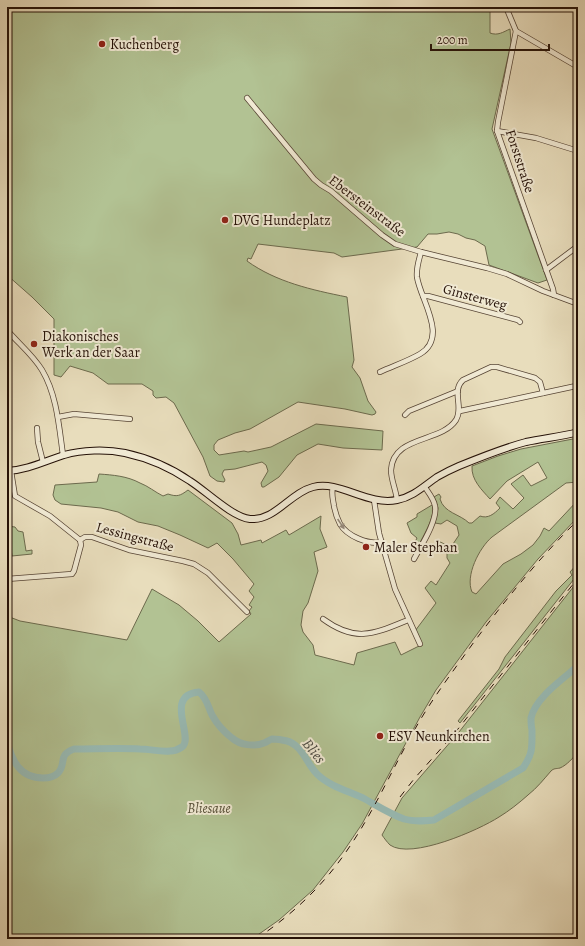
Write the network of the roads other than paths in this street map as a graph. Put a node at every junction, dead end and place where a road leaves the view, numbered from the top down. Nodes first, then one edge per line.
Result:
1 (506, 7) edge
2 (516, 31) junction
3 (578, 67) edge
4 (248, 98) dead end
5 (497, 131) junction
6 (578, 151) edge
7 (578, 246) edge
8 (421, 252) junction
9 (546, 270) junction
10 (554, 295) junction
11 (423, 296) junction
12 (578, 304) edge
13 (520, 322) dead end
14 (7, 330) edge
15 (380, 372) dead end
16 (576, 386) dead end
17 (458, 391) junction
18 (543, 393) junction
19 (460, 411) junction
20 (405, 415) dead end
21 (58, 417) junction
22 (130, 419) dead end
23 (37, 428) dead end
24 (578, 432) edge
25 (63, 455) junction
26 (43, 462) junction
27 (9, 471) edge
28 (424, 486) junction
29 (333, 487) junction
30 (374, 500) junction
31 (396, 500) junction
32 (80, 540) junction
33 (382, 542) junction
34 (414, 559) dead end
35 (7, 579) edge
36 (247, 612) dead end
37 (323, 619) dead end
38 (408, 620) junction
39 (420, 644) dead end

1 - 2 street
2 - 3 street
2 - 5 street, Forststraße
4 - 8 street, Ebersteinstraße
5 - 6 street
5 - 9 street, Forststraße
7 - 9 street
8 - 10 street, Ebersteinstraße
8 - 11 street
9 - 10 street, Forststraße
10 - 12 street, Ebersteinstraße
11 - 13 street, Ginsterweg
11 - 15 street
14 - 21 street
16 - 18 street
17 - 18 street
17 - 19 street
17 - 20 street
18 - 19 street
19 - 31 street
21 - 22 street
21 - 25 street
23 - 26 street
24 - 28 main road
25 - 26 main road
25 - 29 main road
26 - 27 main road
27 - 32 street, Lessingstraße
28 - 31 main road
28 - 34 street
29 - 30 main road
29 -> 33 street
30 - 31 main road
30 - 33 street
32 - 35 street
32 - 36 street, Lessingstraße
33 - 38 street
37 - 38 street
38 - 39 street

